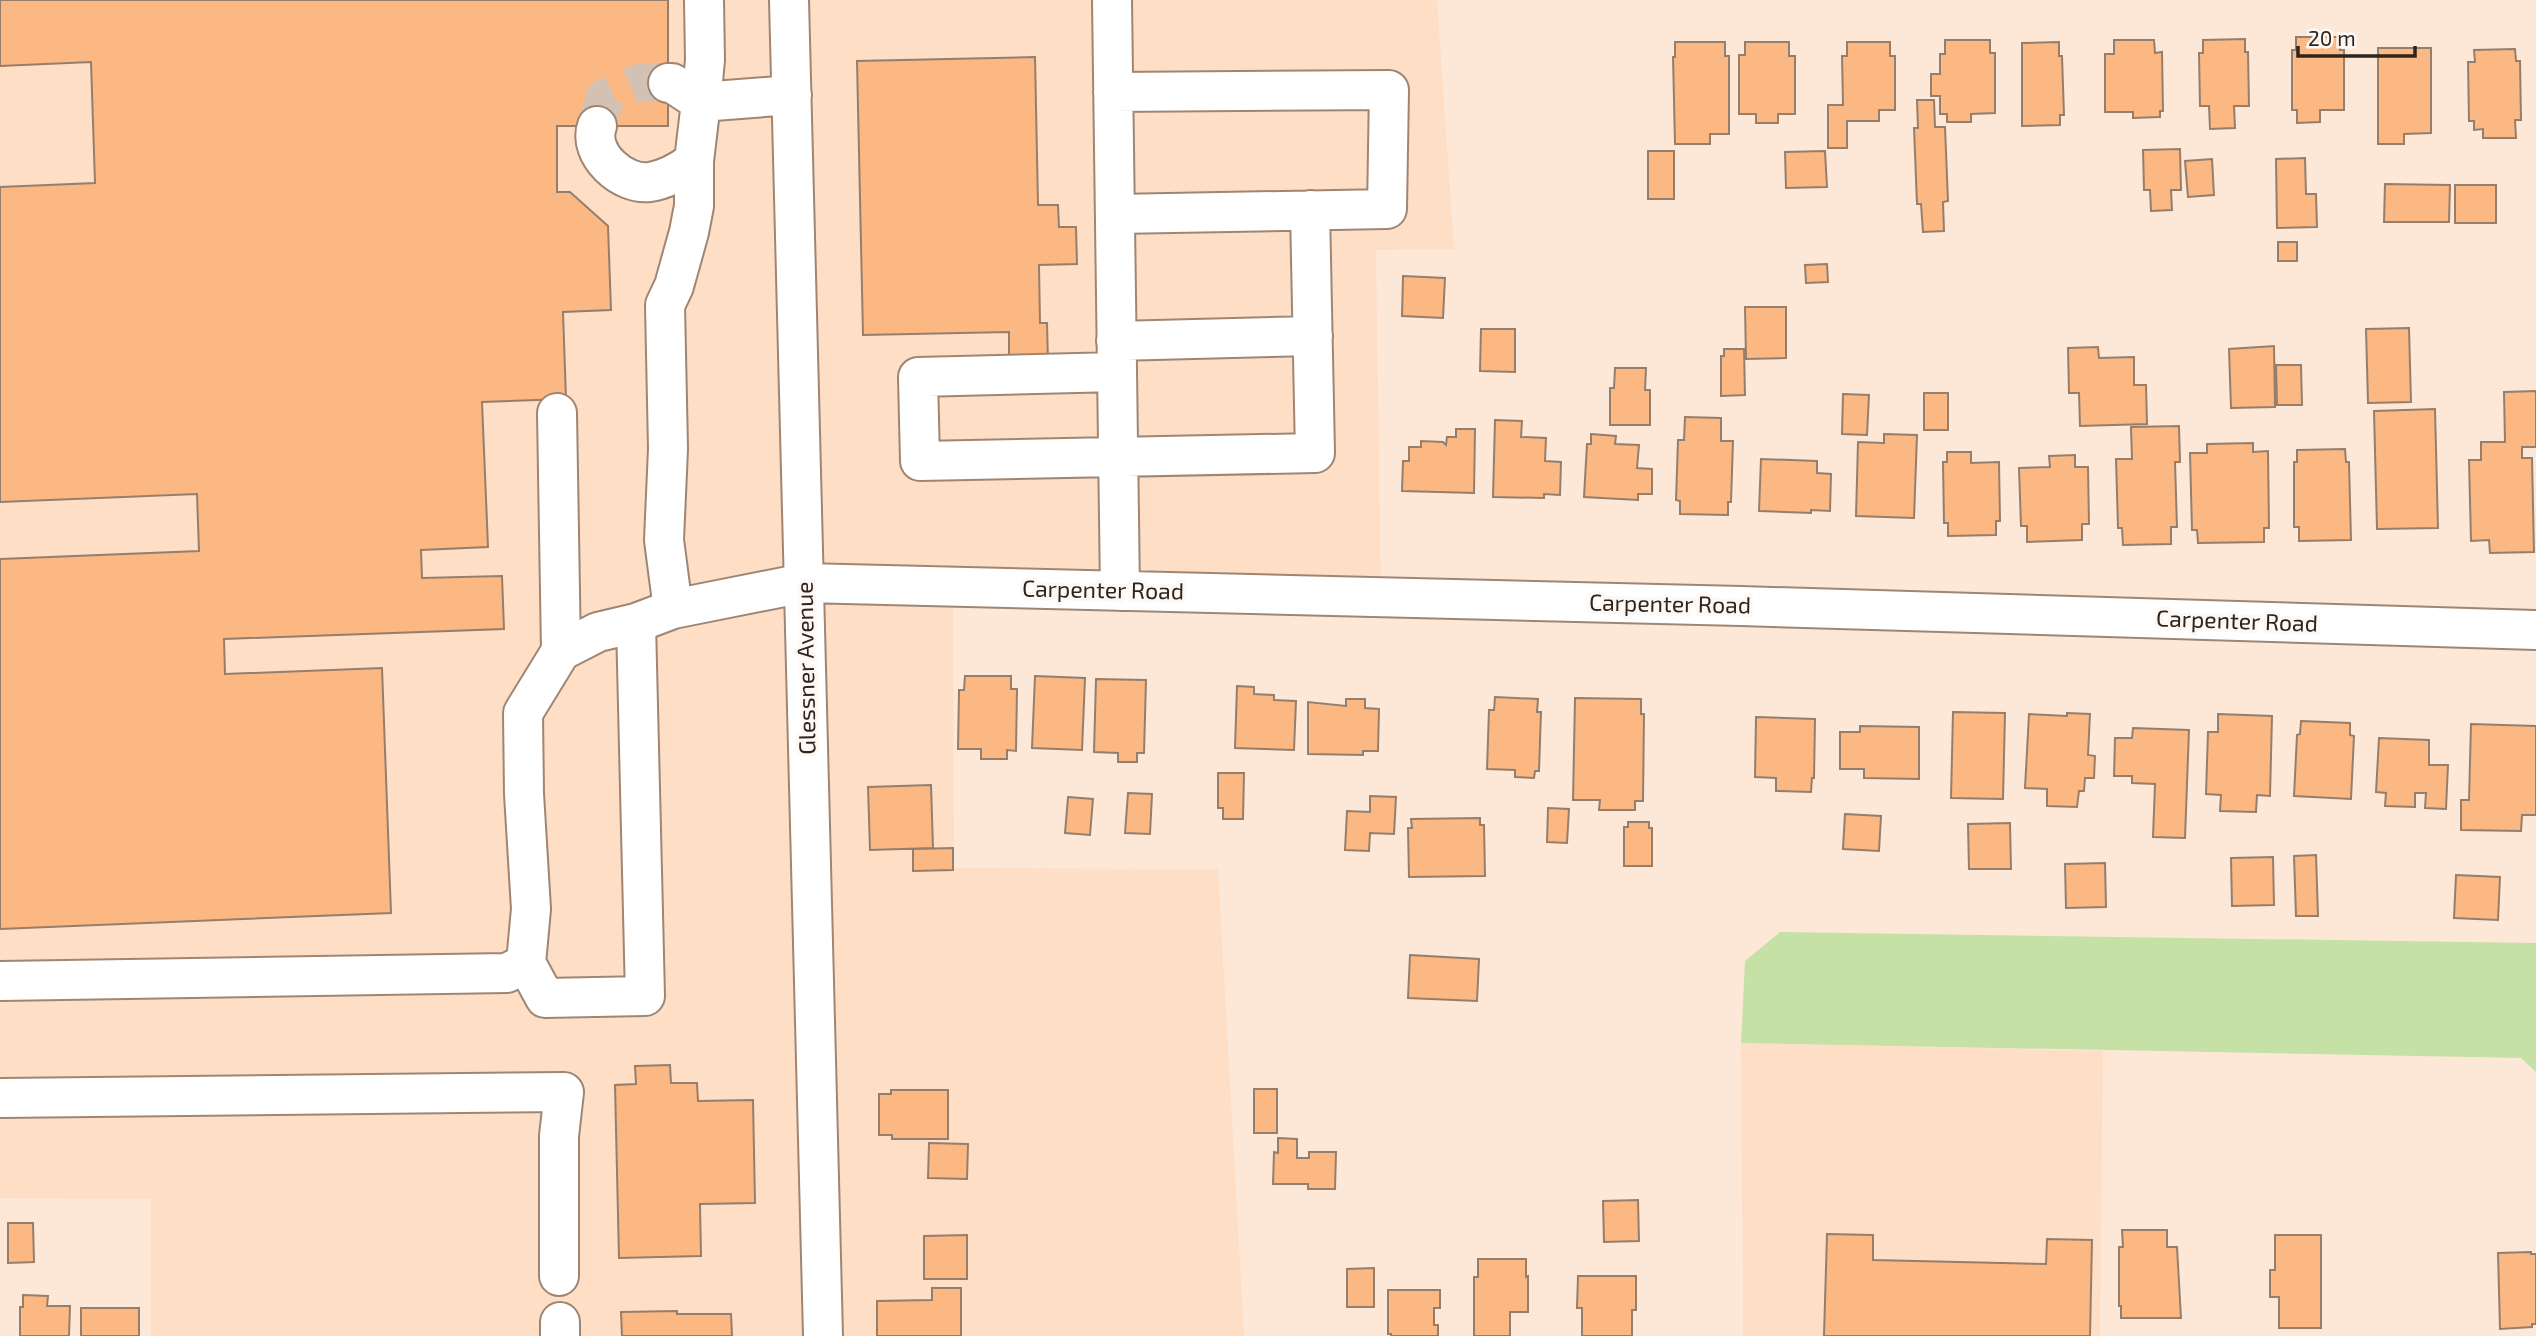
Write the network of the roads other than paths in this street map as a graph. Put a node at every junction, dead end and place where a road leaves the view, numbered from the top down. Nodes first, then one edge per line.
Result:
1 (704, 0) edge
2 (789, 0) edge
3 (1112, 0) edge
4 (1113, 92) junction
5 (685, 93) junction
6 (792, 95) junction
7 (597, 126) tunnel mouth
8 (694, 160) junction
9 (1310, 211) junction
10 (1116, 214) junction
11 (1313, 336) junction
12 (1117, 357) junction
13 (557, 414) dead end
14 (1118, 458) junction
15 (804, 583) junction
16 (1120, 591) junction
17 (673, 609) junction
18 (636, 623) junction
19 (2536, 630) edge
20 (561, 651) junction
21 (526, 963) junction
22 (0, 981) edge
23 (0, 1098) edge
24 (559, 1276) dead end
25 (822, 1336) edge

1 - 5 street
2 - 6 street, Glessner Avenue
3 - 4 street
4 - 9 street
4 - 10 street
5 - 6 street
5 - 8 street
6 - 15 street, Glessner Avenue
7 - 8 street
8 - 17 street
9 - 10 street
9 - 11 street
10 - 12 street
11 - 12 street
11 - 14 street
12 - 14 street
12 - 14 street
13 - 20 street
14 - 16 street
15 - 16 street, Carpenter Road
15 - 17 street, Carpenter Road
15 - 25 street, Glessner Avenue
16 - 19 street, Carpenter Road
17 - 18 street, Carpenter Road
18 - 20 street, Carpenter Road
18 - 21 street
20 - 21 street
21 - 22 street
23 - 24 street

